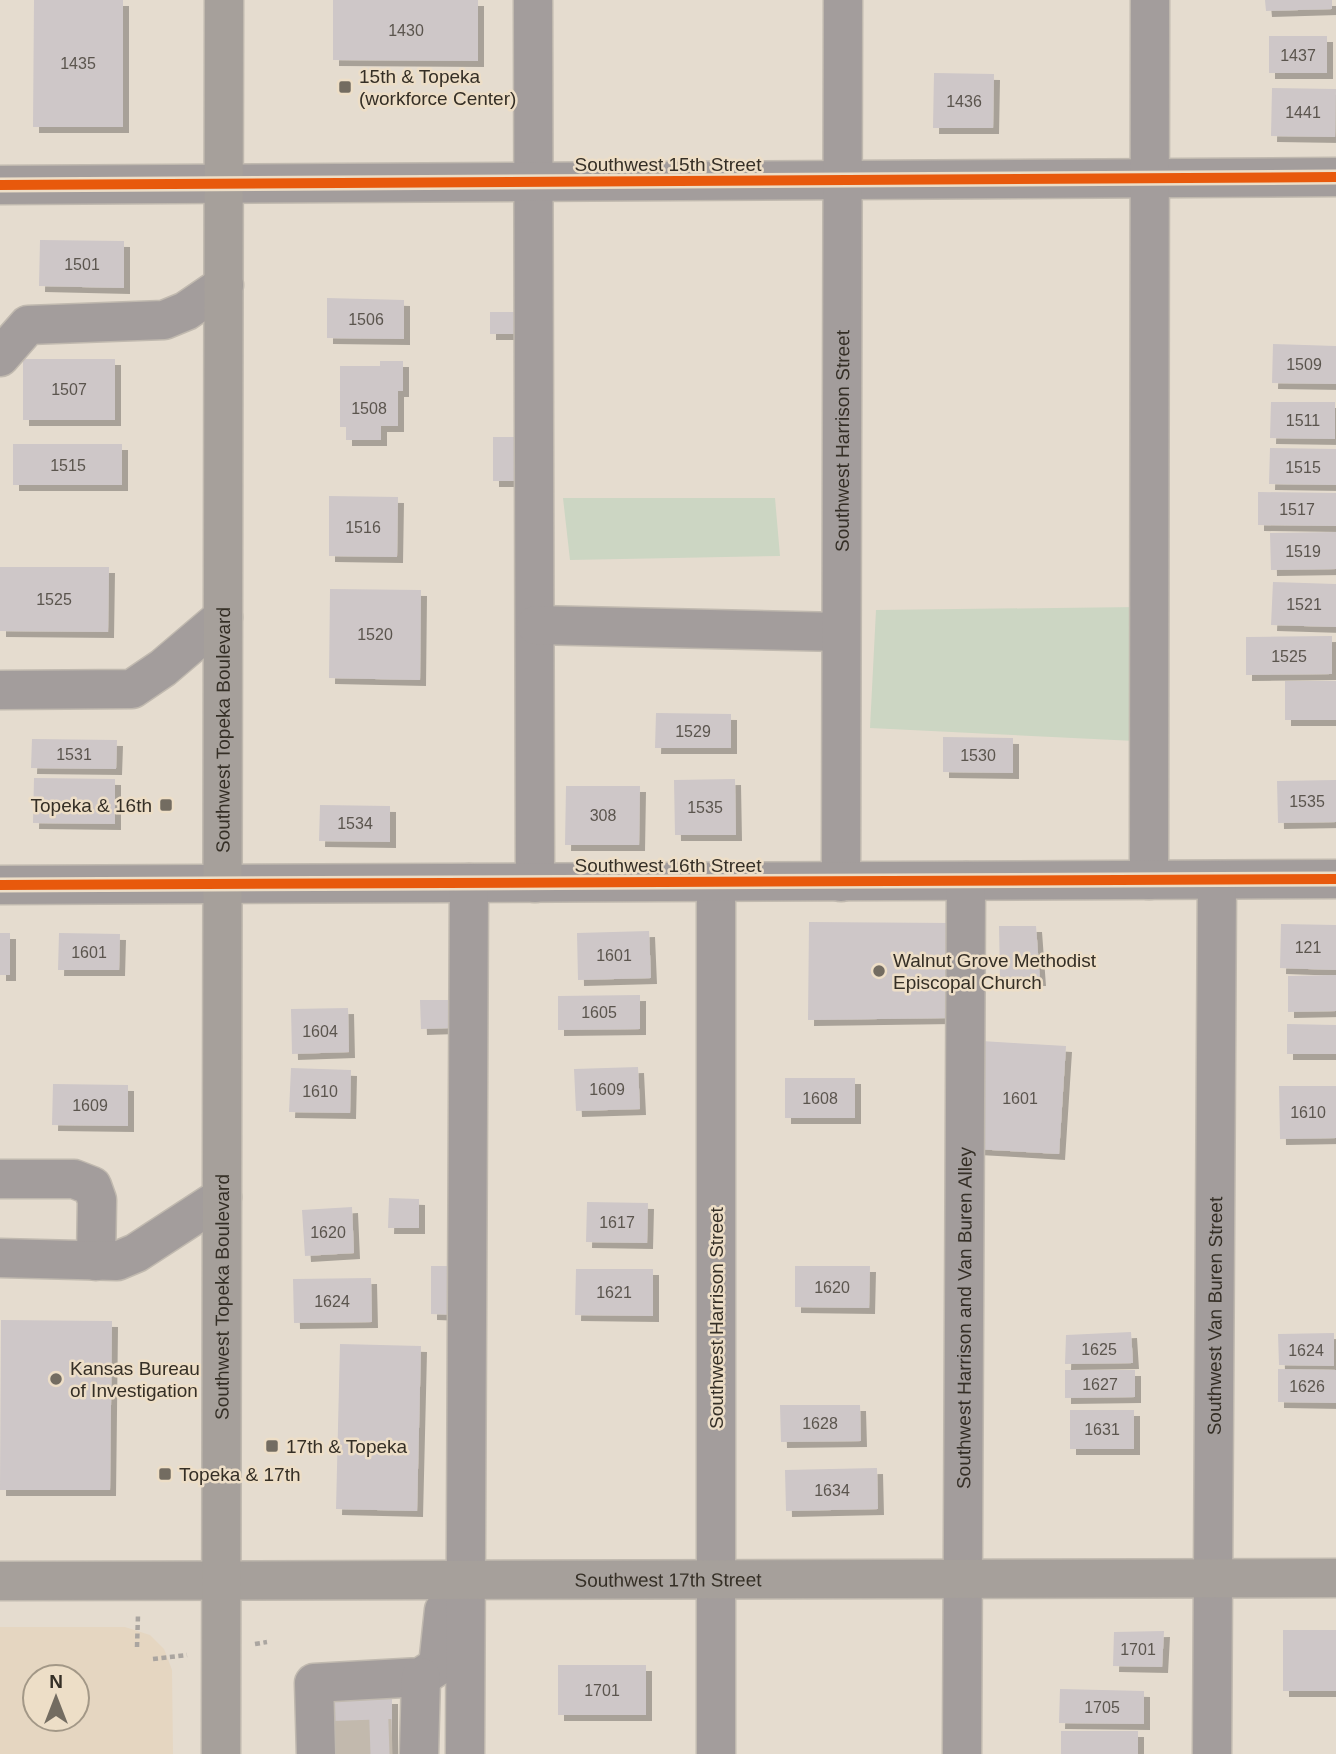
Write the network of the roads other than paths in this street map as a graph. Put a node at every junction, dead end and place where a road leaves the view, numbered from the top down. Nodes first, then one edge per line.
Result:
1 (224, 0) edge
2 (533, 0) edge
3 (843, 0) edge
4 (1150, 0) edge
5 (1336, 177) edge
6 (1149, 178) junction
7 (843, 180) junction
8 (533, 182) junction
9 (224, 184) junction
10 (0, 185) edge
11 (224, 285) junction
12 (0, 357) edge
13 (223, 617) junction
14 (536, 625) junction
15 (841, 632) junction
16 (0, 690) edge
17 (1149, 880) junction
18 (1217, 880) junction
19 (1336, 880) edge
20 (966, 881) junction
21 (716, 882) junction
22 (841, 882) junction
23 (469, 883) junction
24 (535, 883) junction
25 (223, 884) junction
26 (0, 885) edge
27 (0, 1179) edge
28 (222, 1197) junction
29 (0, 1258) edge
30 (96, 1261) junction
31 (962, 1578) junction
32 (1212, 1578) junction
33 (1336, 1578) edge
34 (717, 1579) junction
35 (222, 1580) junction
36 (456, 1580) junction
37 (0, 1581) edge
38 (421, 1677) junction
39 (410, 1744) edge
40 (321, 1745) edge
41 (221, 1754) edge
42 (465, 1754) edge
43 (716, 1754) edge
44 (961, 1754) edge
45 (1212, 1754) edge

1 - 9 main road, Southwest Topeka Boulevard
2 - 8 street
3 - 7 street, Southwest Harrison Street
4 - 6 street
5 - 6 street, Southwest 15th Street
6 - 7 street, Southwest 15th Street
6 - 17 street
7 - 8 street, Southwest 15th Street
7 - 15 street, Southwest Harrison Street
8 - 9 street, Southwest 15th Street
8 - 14 street
9 - 10 street, Southwest 15th Street
9 - 11 main road, Southwest Topeka Boulevard
11 - 12 street
11 - 13 main road, Southwest Topeka Boulevard
13 - 16 street
13 - 25 main road, Southwest Topeka Boulevard
14 - 15 street
14 - 24 street
15 - 22 street, Southwest Harrison Street
17 - 18 street, Southwest 16th Street
17 - 20 street, Southwest 16th Street
18 - 19 street, Southwest 16th Street
18 - 32 street, Southwest Van Buren Street
20 - 22 street, Southwest 16th Street
20 - 31 street, Southwest Harrison and Van Buren Alley
21 - 22 street, Southwest 16th Street
21 - 24 street, Southwest 16th Street
21 - 34 street, Southwest Harrison Street
23 - 24 street, Southwest 16th Street
23 - 25 street, Southwest 16th Street
23 - 36 street
25 - 26 street, Southwest 16th Street
25 - 28 main road, Southwest Topeka Boulevard
27 - 30 street
28 - 30 street
28 - 35 main road, Southwest Topeka Boulevard
29 - 30 street
31 - 32 main road, Southwest 17th Street
31 - 34 main road, Southwest 17th Street
31 - 44 street, Southwest Harrison and Van Buren Alley
32 - 33 main road, Southwest 17th Street
32 - 45 street, Southwest Van Buren Street
34 - 36 main road, Southwest 17th Street
34 - 43 street, Southwest Harrison Street
35 - 36 main road, Southwest 17th Street
35 - 37 main road, Southwest 17th Street
35 - 41 main road, Southwest Topeka Boulevard
36 - 38 street
36 - 42 street
38 - 39 street
38 - 40 street

